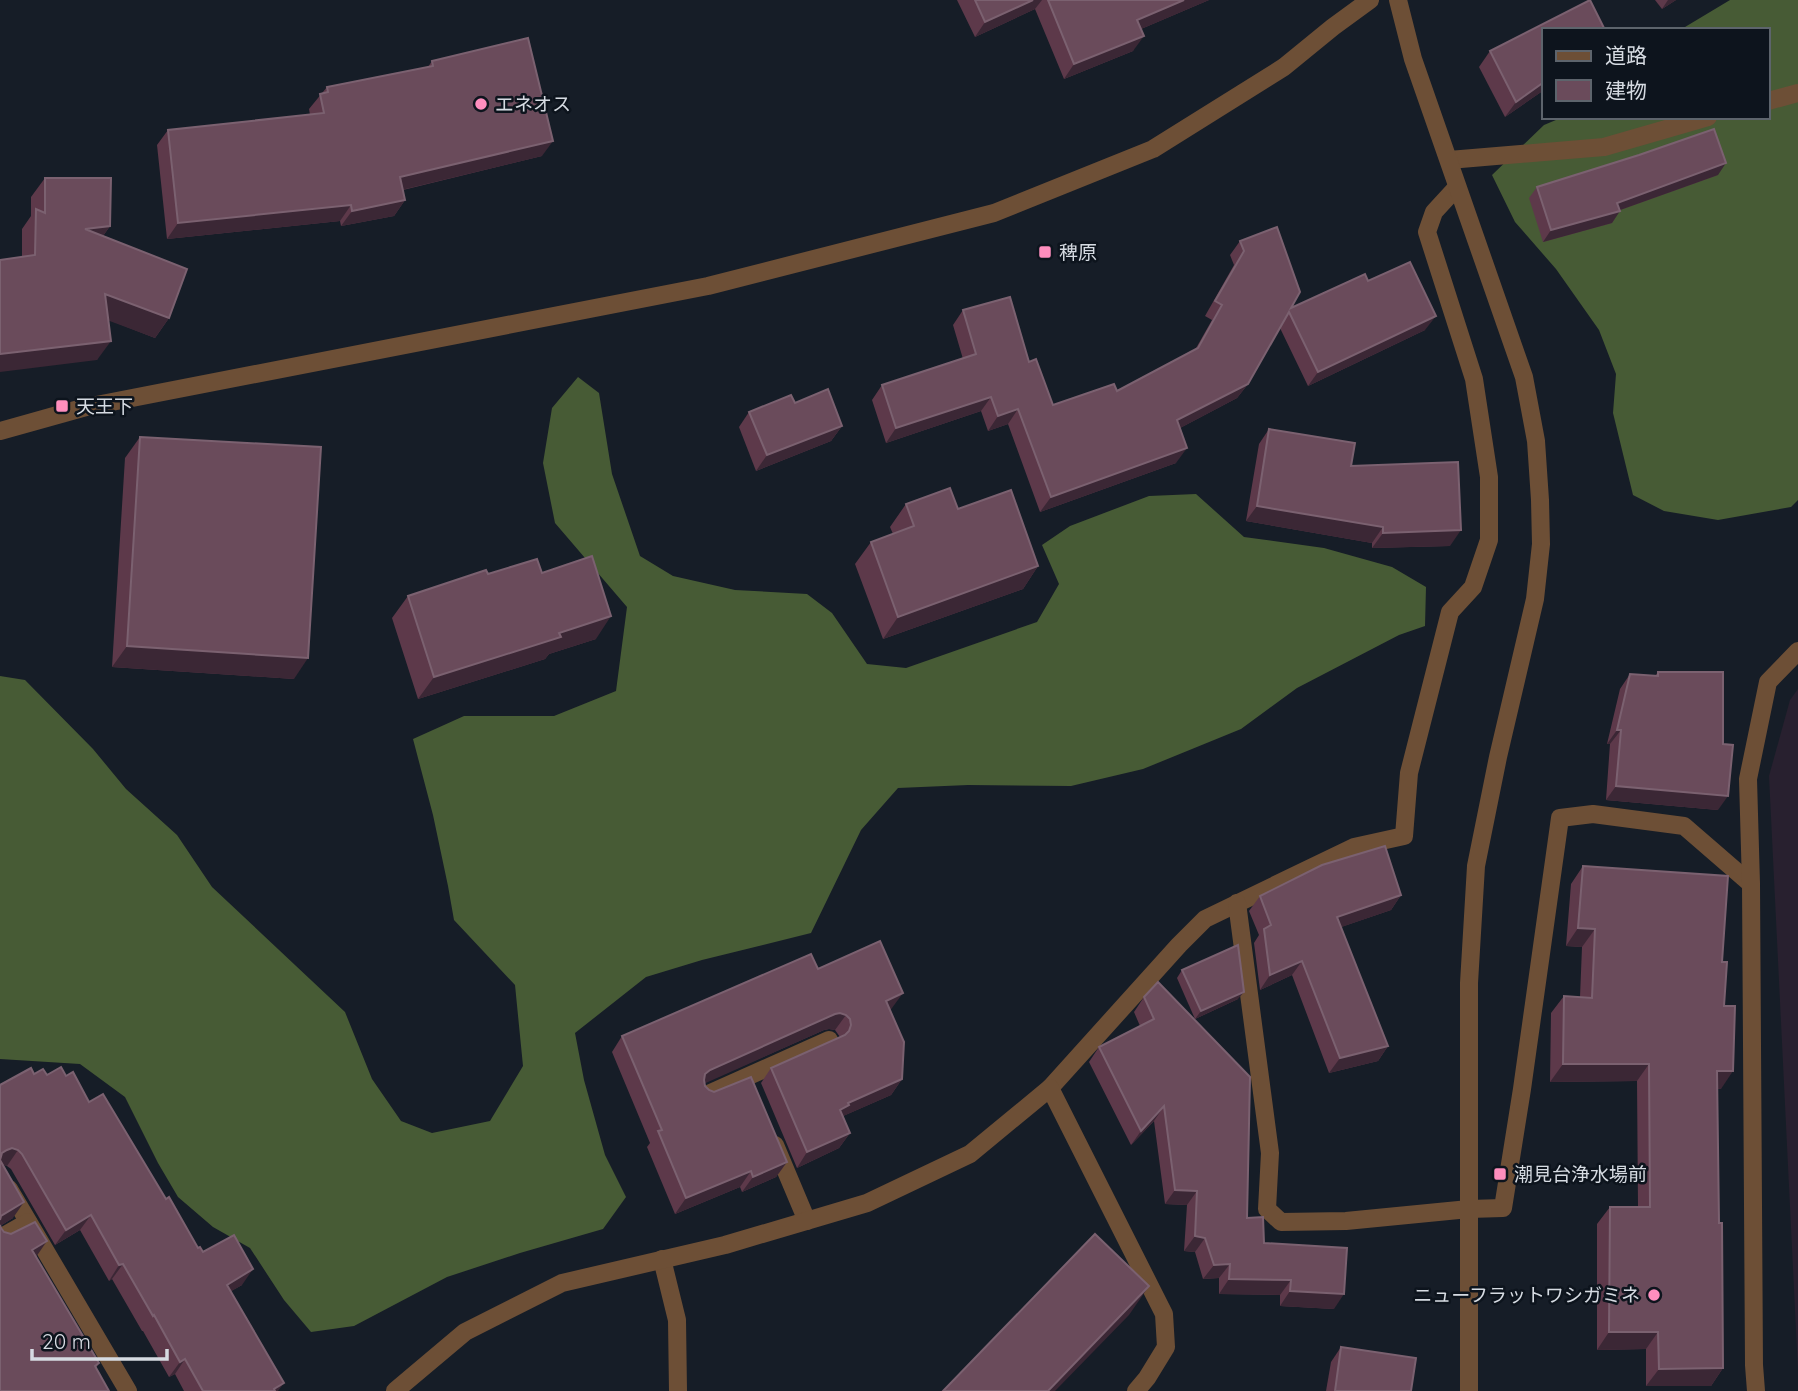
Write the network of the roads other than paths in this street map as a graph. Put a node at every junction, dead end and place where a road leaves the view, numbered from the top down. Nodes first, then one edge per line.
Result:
1 (1370, 0) edge
2 (1398, 0) edge
3 (1798, 93) edge
4 (1770, 100) edge
5 (1701, 119) edge
6 (1449, 160) junction
7 (1457, 187) junction
8 (0, 431) edge
9 (1798, 651) edge
10 (1751, 884) junction
11 (1237, 903) junction
12 (829, 1040) edge
13 (1050, 1088) junction
14 (704, 1096) edge
15 (768, 1128) edge
16 (1, 1175) edge
17 (1469, 1209) junction
18 (807, 1221) junction
19 (28, 1222) junction
20 (0, 1238) edge
21 (662, 1259) junction
22 (128, 1391) edge
23 (395, 1391) edge
24 (678, 1391) edge
25 (1136, 1391) edge
26 (1469, 1391) edge
27 (1756, 1391) edge

1 - 8 street
2 - 6 street
3 - 4 street
5 - 6 street
6 - 7 street
7 - 11 street
7 - 17 street
9 - 10 street
10 - 17 street
10 - 27 street
11 - 13 street
11 - 17 street
12 - 14 street
13 - 18 street
13 - 25 street
15 - 18 street
16 - 19 street
17 - 26 street
18 - 21 street
19 - 20 street
19 - 22 street
21 - 23 street
21 - 24 street

